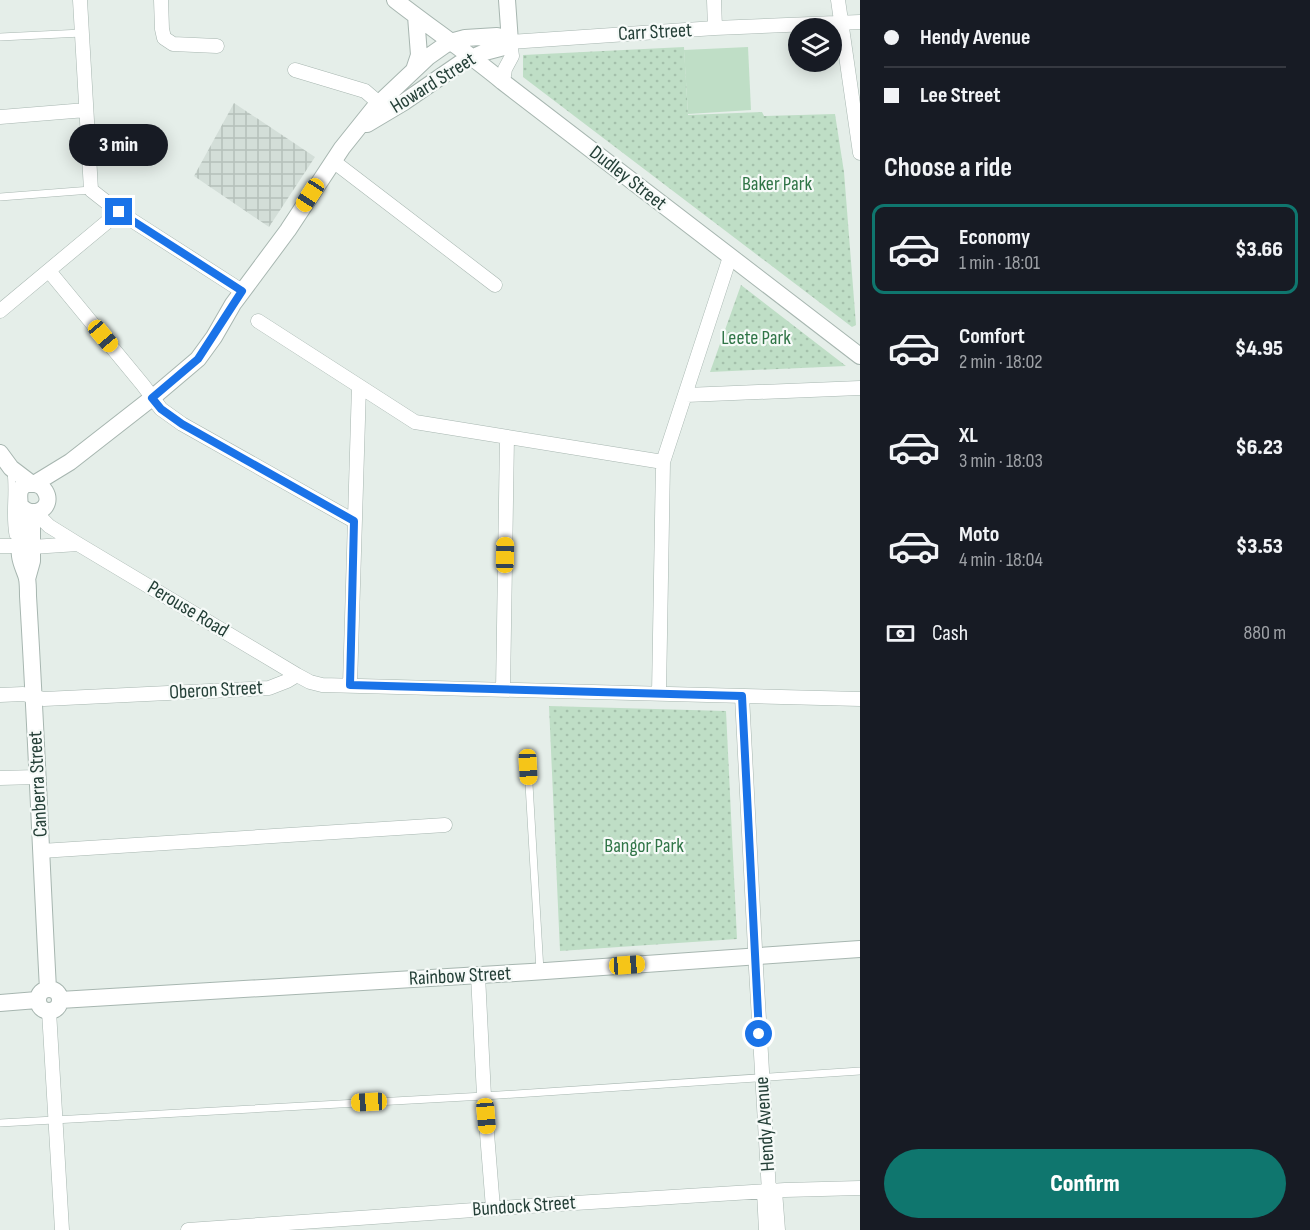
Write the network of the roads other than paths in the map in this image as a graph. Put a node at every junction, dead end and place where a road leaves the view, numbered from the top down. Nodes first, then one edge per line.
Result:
1 (80, 0) edge
2 (160, 0) edge
3 (395, 0) edge
4 (507, 0) edge
5 (714, 0) edge
6 (838, 0) edge
7 (416, 16) junction
8 (840, 18) edge
9 (842, 22) edge
10 (860, 22) edge
11 (788, 25) edge
12 (715, 28) junction
13 (842, 29) edge
14 (81, 33) junction
15 (0, 37) edge
16 (451, 42) junction
17 (510, 42) junction
18 (216, 46) dead end
19 (472, 57) junction
20 (295, 70) dead end
21 (414, 70) junction
22 (503, 82) junction
23 (379, 103) junction
24 (86, 110) junction
25 (0, 117) edge
26 (357, 130) junction
27 (860, 153) edge
28 (333, 160) junction
29 (91, 190) junction
30 (0, 197) edge
31 (119, 212) junction
32 (730, 257) junction
33 (49, 271) junction
34 (495, 285) dead end
35 (242, 291) junction
36 (0, 311) edge
37 (258, 321) dead end
38 (860, 356) edge
39 (359, 386) junction
40 (860, 388) edge
41 (686, 395) junction
42 (152, 398) junction
43 (507, 436) junction
44 (0, 453) edge
45 (70, 462) junction
46 (663, 462) junction
47 (11, 468) junction
48 (29, 498) junction
49 (47, 499) junction
50 (354, 521) junction
51 (66, 537) junction
52 (78, 544) junction
53 (0, 546) edge
54 (22, 549) junction
55 (297, 675) junction
56 (350, 685) junction
57 (503, 690) junction
58 (659, 693) junction
59 (0, 695) edge
60 (742, 696) junction
61 (34, 697) junction
62 (860, 699) edge
63 (528, 767) dead end
64 (37, 777) junction
65 (0, 778) edge
66 (446, 825) dead end
67 (41, 851) junction
68 (860, 949) edge
69 (755, 956) junction
70 (540, 971) junction
71 (478, 975) junction
72 (49, 1000) junction
73 (0, 1003) edge
74 (860, 1071) edge
75 (762, 1078) junction
76 (484, 1096) junction
77 (56, 1119) junction
78 (0, 1123) edge
79 (860, 1188) edge
80 (769, 1191) junction
81 (493, 1208) junction
82 (62, 1230) edge
83 (188, 1230) edge
84 (766, 1230) edge
85 (778, 1230) edge

1 - 14 street
2 - 18 street
3 - 7 street, Dudley Street
4 - 17 street
5 - 12 street
6 - 8 street
7 - 16 street, Dudley Street
7 - 21 street
9 - 10 street, Carr Street
11 - 12 street, Carr Street
12 - 17 street, Carr Street
13 - 27 street
14 - 15 lane
14 - 24 street
16 - 17 street, Carr Street
16 - 19 street, Dudley Street
16 - 21 street, Howard Street
17 - 19 street, Howard Street
17 - 22 street
19 - 22 street, Dudley Street
19 - 26 street, Howard Street
20 - 23 street
21 - 23 street, Howard Street
22 - 32 street, Dudley Street
23 - 26 street, Howard Street
24 - 25 street
24 - 29 street
26 - 28 street, Howard Street
28 - 34 street
28 - 35 street, Howard Street
29 - 30 lane
29 - 31 street
31 - 33 street
31 - 35 street
32 - 38 street, Dudley Street
32 - 41 street
33 - 36 street
33 - 42 street
35 - 42 street, Howard Street
37 - 39 street
39 - 43 street
39 - 50 street
40 - 41 street
41 - 46 street
42 - 45 street, Howard Street
42 - 50 street
43 - 46 street
43 - 57 street
44 - 47 street
45 - 48 street, Howard Street
45 - 49 street, Howard Street
46 - 58 street
47 - 48 street
47 - 54 lane
48 - 49 street
48 - 51 street, Perouse Road
48 - 54 street, Canberra Street
49 - 51 street, Perouse Road
50 - 56 street
51 - 52 street, Perouse Road
52 - 54 street
52 - 55 street, Perouse Road
53 - 54 street
54 - 61 street, Canberra Street
55 - 56 street
55 - 61 street, Oberon Street
56 - 57 street
57 - 58 street
58 - 60 street
59 - 61 street, Oberon Street
60 - 62 street
60 - 69 street, Hendy Avenue
61 - 64 street, Canberra Street
63 - 70 lane
64 - 65 street
64 - 67 street, Canberra Street
66 - 67 street
67 - 72 street, Canberra Street
68 - 69 street, Rainbow Street
69 - 70 street, Rainbow Street
69 - 75 street, Hendy Avenue
70 - 71 street, Rainbow Street
71 - 72 street, Rainbow Street
71 - 76 street
72 - 73 street, Rainbow Street
72 - 77 street, Canberra Street
74 - 75 lane
75 - 76 lane
75 - 80 street, Hendy Avenue
76 - 77 lane
76 - 81 street
77 - 78 lane
77 - 82 street, Canberra Street
79 - 80 street, Bundock Street
80 - 81 street, Bundock Street
80 - 84 street, Hendy Avenue
80 - 85 street, Hendy Avenue
81 - 83 street, Bundock Street

